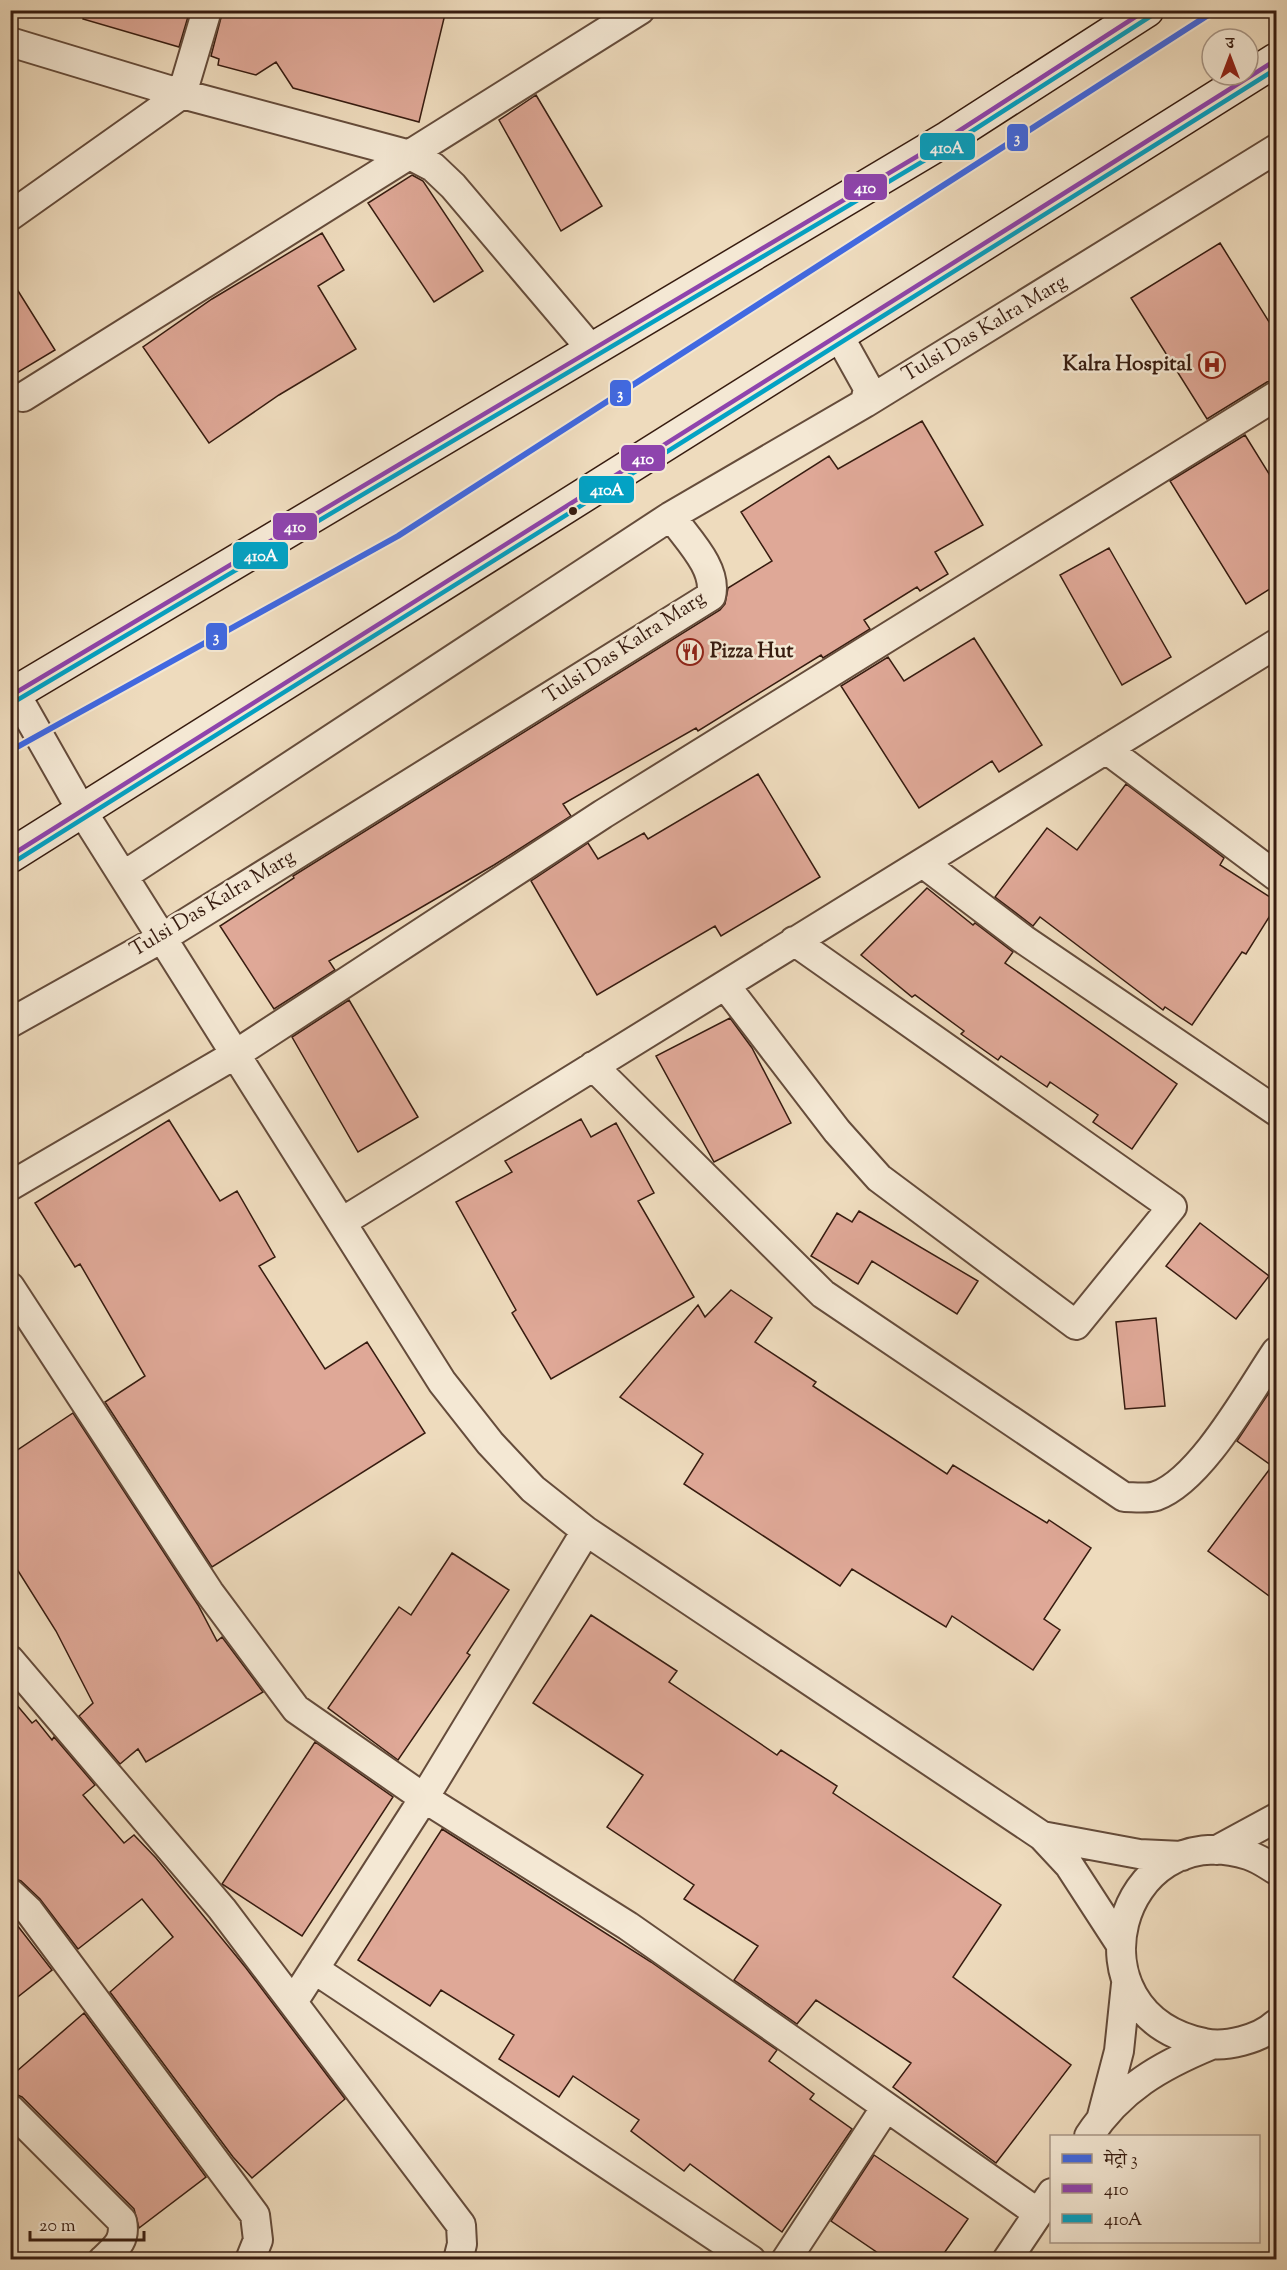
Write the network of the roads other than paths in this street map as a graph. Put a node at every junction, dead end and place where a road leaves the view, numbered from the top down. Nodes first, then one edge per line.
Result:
1 (207, 10) edge
2 (640, 10) edge
3 (1147, 10) edge
4 (10, 42) edge
5 (1276, 60) edge
6 (182, 94) junction
7 (1276, 150) edge
8 (410, 155) junction
9 (10, 216) edge
10 (839, 336) junction
11 (592, 350) junction
12 (1276, 396) edge
13 (22, 397) dead end
14 (865, 403) junction
15 (671, 516) junction
16 (1274, 651) edge
17 (13, 694) edge
18 (1106, 749) junction
19 (82, 811) junction
20 (10, 856) edge
21 (923, 863) junction
22 (123, 876) junction
23 (1276, 876) edge
24 (162, 938) junction
25 (794, 941) junction
26 (725, 985) junction
27 (10, 1023) edge
28 (236, 1054) junction
29 (593, 1066) junction
30 (1276, 1111) edge
31 (10, 1186) edge
32 (342, 1222) junction
33 (10, 1287) edge
34 (1276, 1352) edge
35 (585, 1531) junction
36 (10, 1660) edge
37 (424, 1798) junction
38 (1276, 1818) edge
39 (1042, 1836) junction
40 (1217, 1850) junction
41 (1182, 1856) junction
42 (1276, 1870) edge
43 (10, 1893) edge
44 (1119, 1942) junction
45 (314, 1969) junction
46 (1126, 1984) junction
47 (294, 2002) junction
48 (1275, 2026) edge
49 (1211, 2044) junction
50 (886, 2107) junction
51 (10, 2109) edge
52 (1095, 2126) edge
53 (1045, 2203) edge
54 (466, 2254) edge
55 (103, 2259) edge
56 (250, 2259) edge
57 (751, 2259) edge
58 (786, 2259) edge
59 (1007, 2259) edge

1 - 6 street
2 - 8 street
3 - 11 main road
4 - 6 street
5 - 10 main road
6 - 8 street
6 - 9 street
7 - 14 street, Tulsi Das Kalra Marg
8 - 11 street
8 - 13 street
10 - 14 street
10 - 19 main road
11 - 17 main road
12 - 28 street
14 - 15 street, Tulsi Das Kalra Marg
15 - 22 street
15 - 24 street, Tulsi Das Kalra Marg
16 - 18 street
17 - 19 street
18 - 21 street
18 - 23 street
19 - 20 main road
19 - 22 street
21 - 25 street
21 - 30 street
22 - 24 street
24 - 27 street, Tulsi Das Kalra Marg
24 - 28 street
25 - 26 street
25 - 26 street
26 - 29 street
28 - 31 street
28 - 32 street
29 - 32 street
29 - 34 street
32 - 35 street
33 - 37 street
35 - 37 street
35 - 39 street
36 - 47 street
37 - 45 street
37 - 50 street
38 - 40 street
39 - 41 street
39 - 44 street
40 - 41 street
40 - 42 street
41 - 44 street
43 - 56 street
44 - 46 street
45 - 47 street
45 - 57 street
46 - 49 street
46 - 52 street
47 - 54 street
48 - 49 street
49 - 52 street
50 - 53 street
50 - 58 street
51 - 55 street
53 - 59 street

